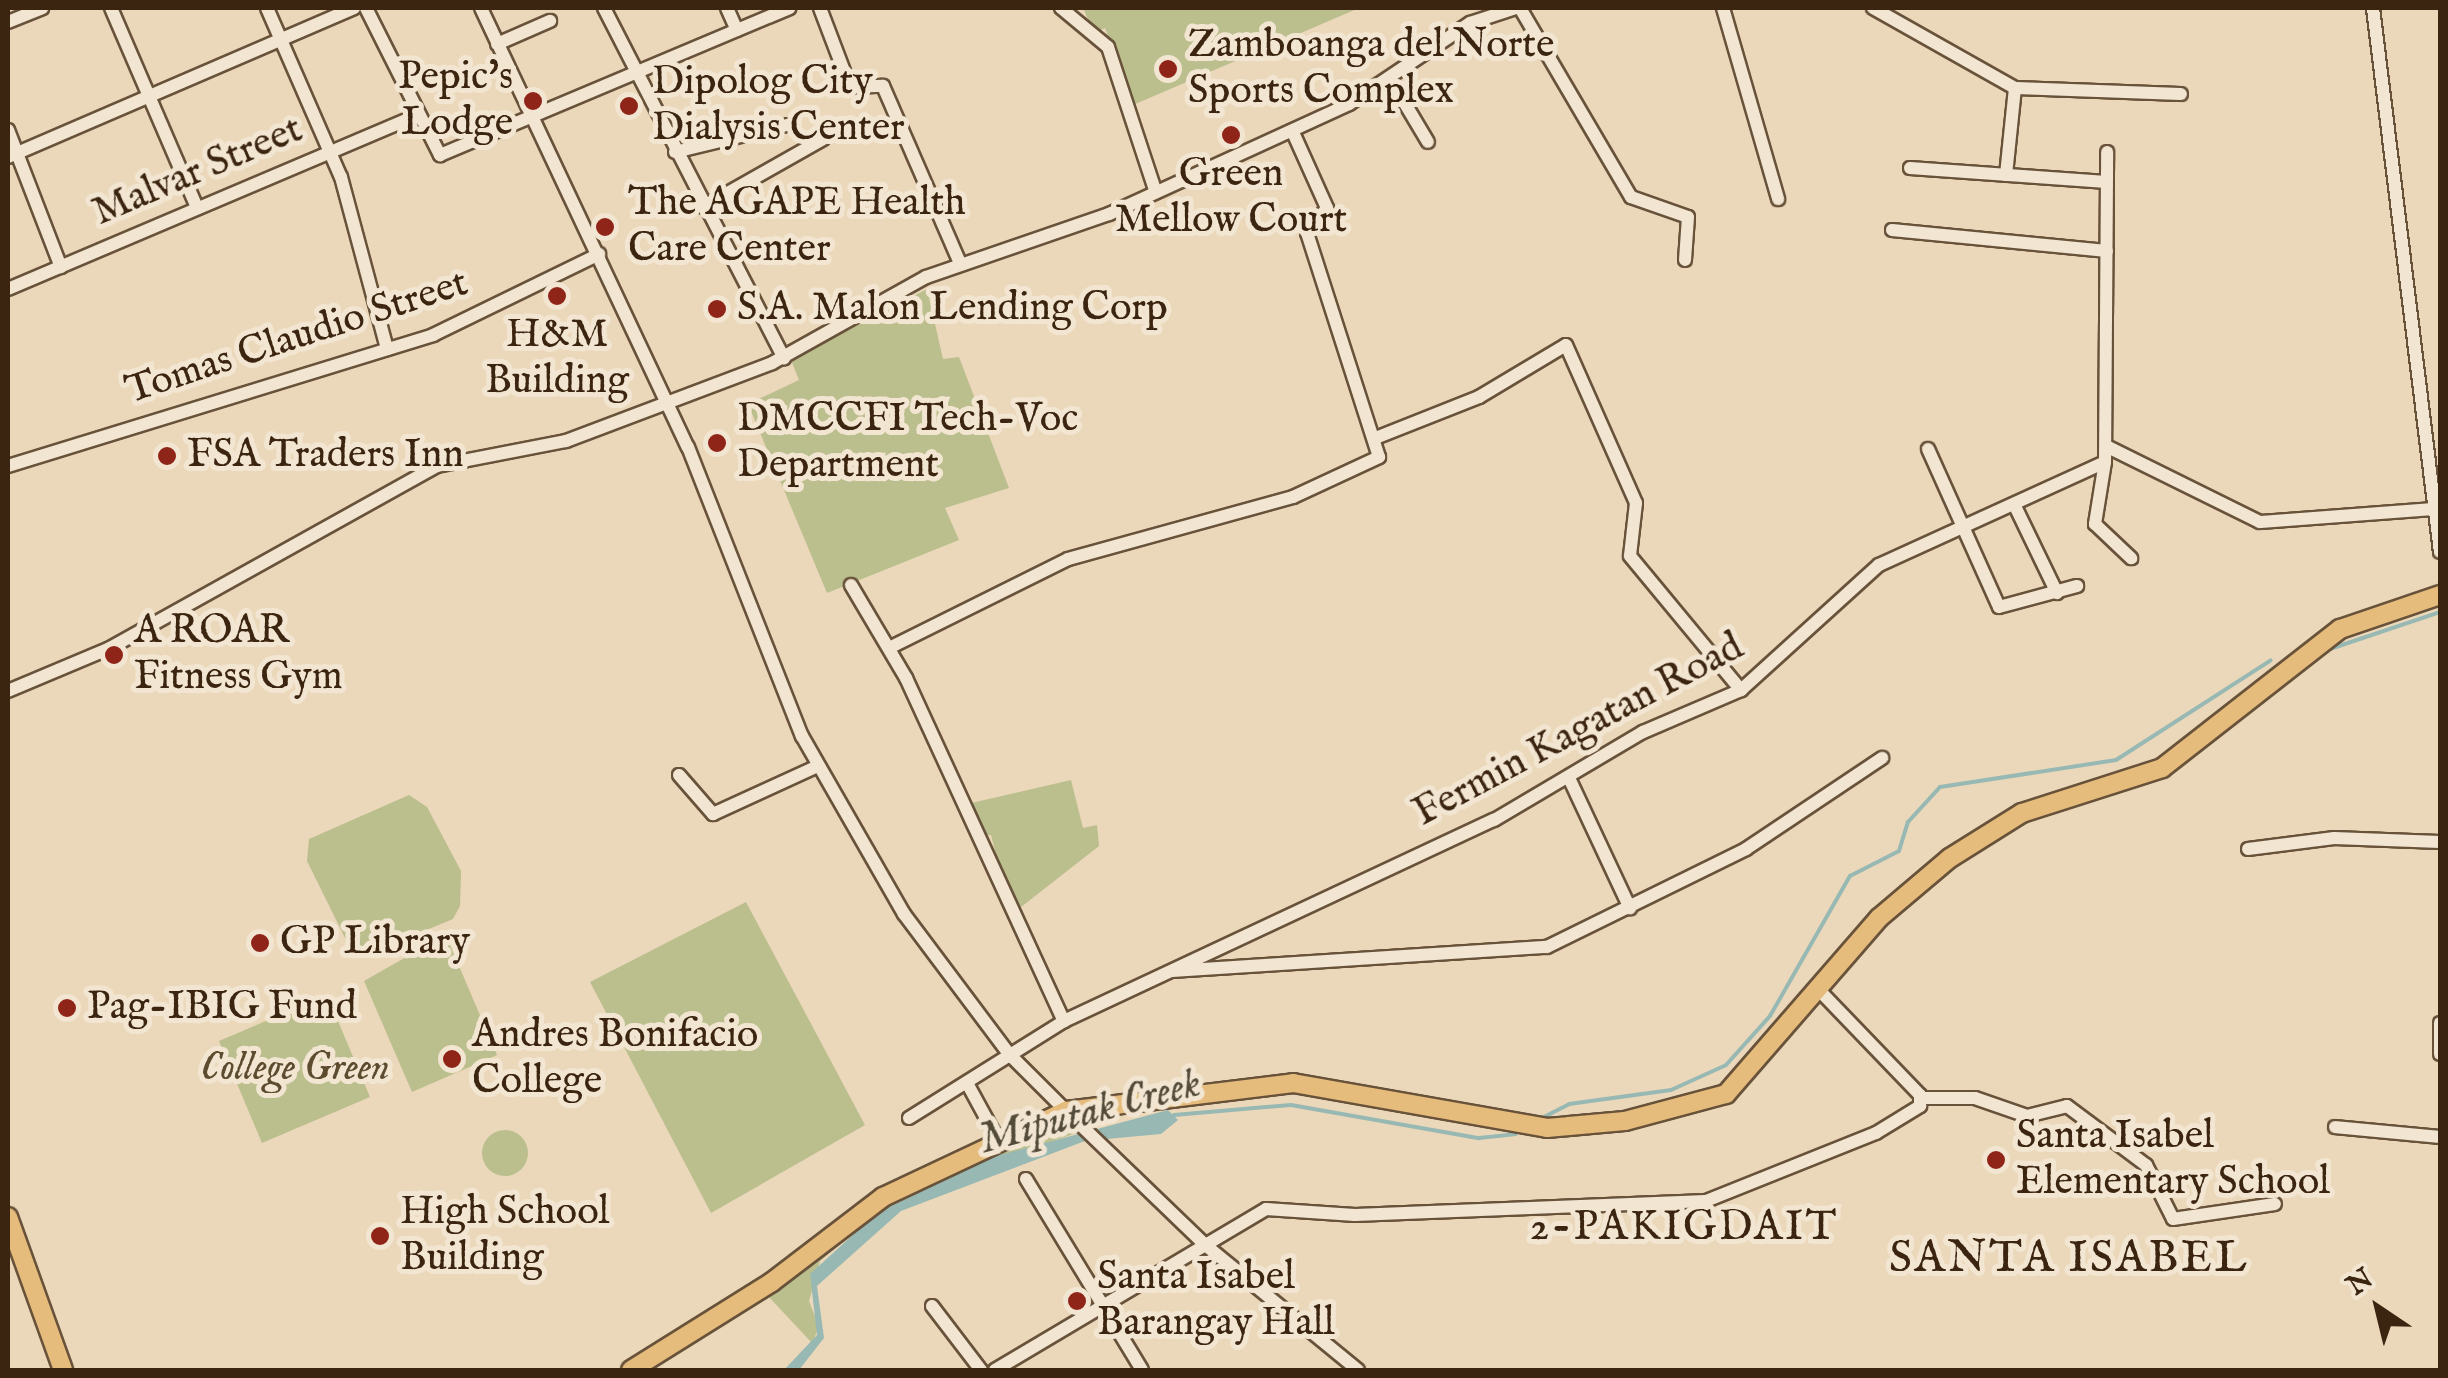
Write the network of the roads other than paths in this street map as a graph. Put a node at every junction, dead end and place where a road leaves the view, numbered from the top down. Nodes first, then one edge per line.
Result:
1 (42, 8) edge
2 (112, 8) edge
3 (266, 8) edge
4 (354, 8) edge
5 (366, 8) edge
6 (480, 8) edge
7 (604, 8) edge
8 (727, 8) edge
9 (789, 8) edge
10 (820, 8) edge
11 (1060, 8) edge
12 (1518, 8) edge
13 (1723, 8) edge
14 (1872, 8) edge
15 (2374, 8) edge
16 (8, 22) edge
17 (550, 22) dead end
18 (737, 30) junction
19 (280, 39) junction
20 (497, 44) junction
21 (634, 74) junction
22 (1391, 80) junction
23 (2015, 88) junction
24 (2181, 94) dead end
25 (151, 96) junction
26 (415, 116) junction
27 (532, 121) junction
28 (788, 126) dead end
29 (8, 130) edge
30 (1292, 130) junction
31 (824, 139) dead end
32 (1428, 142) dead end
33 (331, 150) junction
34 (674, 152) junction
35 (2107, 152) dead end
36 (12, 155) edge
37 (1910, 168) dead end
38 (2006, 175) junction
39 (2107, 182) junction
40 (1155, 190) junction
41 (1778, 200) dead end
42 (704, 207) junction
43 (197, 208) junction
44 (1892, 230) dead end
45 (2107, 251) junction
46 (599, 254) junction
47 (1685, 260) dead end
48 (960, 263) junction
49 (61, 266) junction
50 (8, 289) edge
51 (387, 349) junction
52 (784, 358) junction
53 (666, 398) junction
54 (1378, 437) junction
55 (2108, 447) junction
56 (1928, 449) dead end
57 (2105, 462) junction
58 (8, 466) edge
59 (2014, 504) junction
60 (2431, 509) junction
61 (1962, 527) junction
62 (2440, 552) edge
63 (2131, 558) dead end
64 (852, 585) dead end
65 (2077, 586) dead end
66 (2058, 593) junction
67 (2440, 595) edge
68 (891, 647) junction
69 (1741, 690) junction
70 (8, 692) edge
71 (1882, 758) dead end
72 (818, 766) junction
73 (679, 774) dead end
74 (1568, 778) junction
75 (2440, 842) edge
76 (2248, 849) dead end
77 (1630, 908) junction
78 (1164, 971) junction
79 (1821, 992) junction
80 (1064, 1021) junction
81 (2440, 1024) edge
82 (2440, 1054) edge
83 (1010, 1055) junction
84 (967, 1083) junction
85 (1921, 1098) junction
86 (1066, 1112) junction
87 (909, 1118) dead end
88 (2335, 1127) dead end
89 (2440, 1136) edge
90 (997, 1138) junction
91 (1026, 1180) dead end
92 (2275, 1204) dead end
93 (8, 1217) edge
94 (1204, 1244) junction
95 (932, 1306) dead end
96 (1103, 1307) junction
97 (1020, 1355) junction
98 (63, 1370) edge
99 (631, 1370) edge
100 (981, 1370) edge
101 (995, 1370) edge
102 (1029, 1370) edge
103 (1142, 1370) edge
104 (1358, 1370) edge

1 - 16 street
2 - 25 street
3 - 19 street
4 - 19 street
5 - 26 street
6 - 20 street
7 - 21 street
8 - 18 street
9 - 18 street
10 - 48 street
11 - 40 street
12 - 22 street
12 - 47 street
13 - 41 street
14 - 23 street
15 - 60 street
17 - 20 street
18 - 21 street
19 - 25 street
19 - 33 street
20 - 27 street
21 - 27 street
21 - 34 street
22 - 30 street
22 - 32 street
23 - 24 street
23 - 38 street
25 - 36 street
25 - 43 street
26 - 27 street
26 - 33 street, Malvar Street
27 - 46 street
28 - 34 street
29 - 36 street
30 - 40 street
30 - 54 street
31 - 42 street
33 - 43 street, Malvar Street
33 - 51 street
34 - 42 street
35 - 39 street
36 - 49 street
37 - 38 street
38 - 39 street
39 - 45 street
40 - 48 street
42 - 52 street
43 - 49 street, Malvar Street
44 - 45 street
45 - 55 street
46 - 51 street, Tomas Claudio Street
46 - 53 street
48 - 52 street
49 - 50 street, Malvar Street
51 - 58 street, Tomas Claudio Street
52 - 53 street
53 - 70 street
53 - 72 street
54 - 68 street
54 - 69 street
55 - 57 street
55 - 60 street
56 - 61 street
57 - 59 street, Fermin Kagatan Road
57 - 63 street
59 - 61 street, Fermin Kagatan Road
59 - 66 street
60 - 62 street
61 - 66 street
61 - 69 street, Fermin Kagatan Road
64 - 68 street
65 - 66 street
67 - 79 main road
68 - 80 street
69 - 74 street, Fermin Kagatan Road
71 - 77 street
72 - 73 street
72 - 83 street
74 - 77 street
74 - 78 street, Fermin Kagatan Road
75 - 76 street
77 - 78 street
78 - 80 street, Fermin Kagatan Road
79 - 85 street
79 - 86 main road
80 - 83 street, Fermin Kagatan Road
81 - 82 street
83 - 84 street, Fermin Kagatan Road
83 - 86 street
84 - 87 street, Fermin Kagatan Road
84 - 90 street
85 - 92 street
85 - 94 street
86 - 90 main road
86 - 94 street
88 - 89 street
90 - 99 main road
91 - 96 street
93 - 98 main road
94 - 96 street
94 - 104 street
95 - 100 street
96 - 97 street
96 - 103 street
97 - 101 street
97 - 102 street

